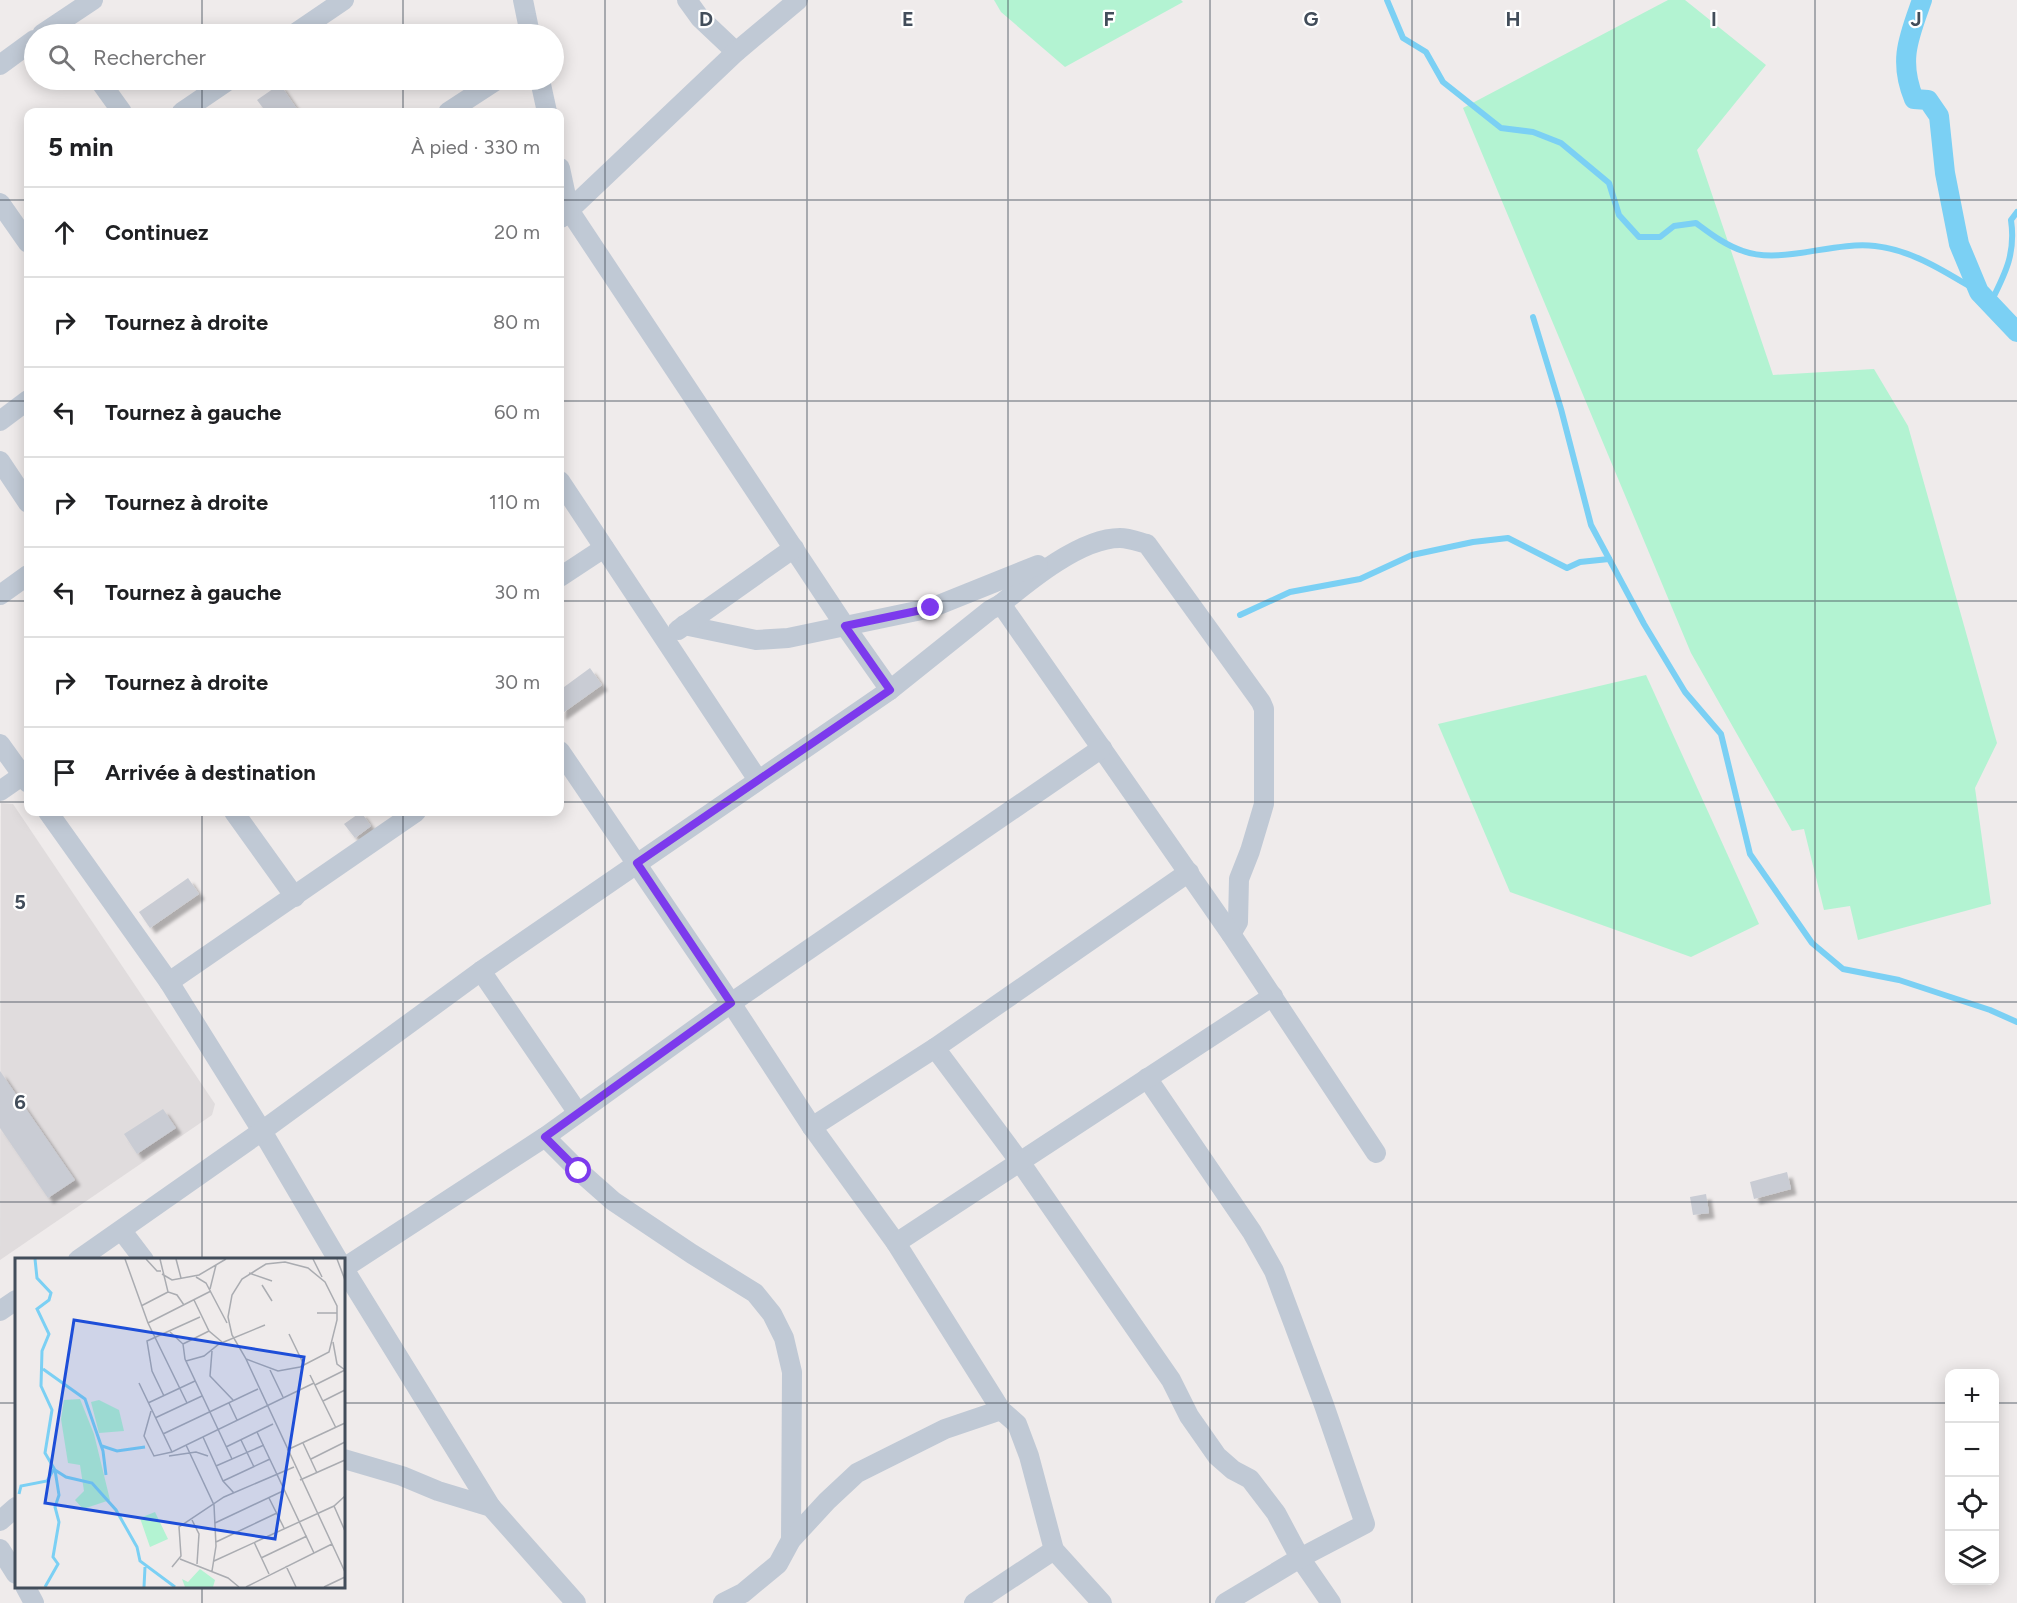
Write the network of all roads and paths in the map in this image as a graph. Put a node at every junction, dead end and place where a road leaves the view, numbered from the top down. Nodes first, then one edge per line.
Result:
1 (93, 0) edge
2 (344, 0) edge
3 (523, 0) edge
4 (687, 0) edge
5 (798, 0) edge
6 (69, 24) edge
7 (309, 24) edge
8 (528, 24) edge
9 (24, 47) edge
10 (736, 52) junction
11 (0, 65) edge
12 (106, 90) edge
13 (214, 90) edge
14 (482, 90) edge
15 (542, 90) edge
16 (119, 108) edge
17 (188, 108) edge
18 (454, 108) edge
19 (547, 108) edge
20 (0, 203) edge
21 (564, 215) edge
22 (22, 220) edge
23 (24, 403) edge
24 (0, 421) edge
25 (0, 461) edge
26 (564, 487) edge
27 (24, 497) edge
28 (1091, 545) junction
29 (604, 548) junction
30 (794, 548) junction
31 (564, 574) edge
32 (24, 578) edge
33 (0, 595) edge
34 (1001, 604) junction
35 (684, 625) junction
36 (845, 626) junction
37 (664, 641) junction
38 (890, 690) junction
39 (0, 744) edge
40 (1102, 748) junction
41 (564, 757) edge
42 (24, 776) edge
43 (24, 780) edge
44 (758, 780) junction
45 (0, 791) edge
46 (51, 816) edge
47 (237, 816) edge
48 (410, 816) edge
49 (637, 863) junction
50 (1189, 872) junction
51 (295, 897) junction
52 (1231, 934) junction
53 (481, 971) junction
54 (169, 982) junction
55 (1273, 996) junction
56 (731, 1003) junction
57 (935, 1048) junction
58 (1147, 1078) junction
59 (578, 1113) junction
60 (812, 1127) junction
61 (262, 1131) junction
62 (545, 1137) junction
63 (1376, 1153) dead end
64 (1020, 1162) junction
65 (122, 1231) junction
66 (896, 1243) junction
67 (81, 1258) edge
68 (142, 1258) edge
69 (337, 1258) edge
70 (345, 1267) edge
71 (345, 1270) edge
72 (15, 1301) edge
73 (0, 1311) edge
74 (1001, 1410) junction
75 (345, 1459) edge
76 (491, 1507) junction
77 (15, 1508) edge
78 (0, 1521) edge
79 (791, 1540) junction
80 (0, 1549) edge
81 (1054, 1550) junction
82 (1300, 1558) junction
83 (15, 1572) edge
84 (26, 1588) edge
85 (34, 1603) edge
86 (576, 1603) edge
87 (723, 1603) edge
88 (974, 1603) edge
89 (1102, 1603) edge
90 (1225, 1603) edge
91 (1330, 1603) edge

1 - 6 street
2 - 7 street
3 - 8 street
4 - 10 street
5 - 10 street
9 - 11 street
10 - 21 street
12 - 16 street
13 - 17 street
14 - 18 street
15 - 19 street
20 - 22 street
21 - 30 street
23 - 24 street
25 - 27 street
26 - 29 street
28 - 34 street
28 - 36 street
28 - 52 street
29 - 31 street
29 - 37 street
30 - 35 street
30 - 36 street
32 - 33 street
34 - 38 street
34 - 40 street
35 - 36 street
35 - 37 street
36 - 38 street
37 - 44 street
38 - 44 street
39 - 42 street
40 - 50 street
40 - 56 street
41 - 49 street
43 - 45 street
44 - 49 street
46 - 54 street
47 - 51 street
48 - 51 street
49 - 53 street
49 - 56 street
50 - 52 street
50 - 57 street
51 - 54 street
52 - 55 street
53 - 59 street
53 - 61 street
54 - 61 street
55 - 58 street
55 - 63 street
56 - 59 street
56 - 60 street
57 - 60 street
57 - 64 street
58 - 64 street
58 - 82 street
59 - 62 street
60 - 66 street
61 - 65 street
61 - 69 street
62 - 70 street
62 - 79 street
64 - 66 street
64 - 82 street
65 - 67 street
65 - 68 street
66 - 74 street
71 - 76 street
72 - 73 street
74 - 79 street
74 - 81 street
75 - 76 street
76 - 86 street
77 - 78 street
79 - 87 street
80 - 83 street
81 - 88 street
81 - 89 street
82 - 90 street
82 - 91 street
84 - 85 street

